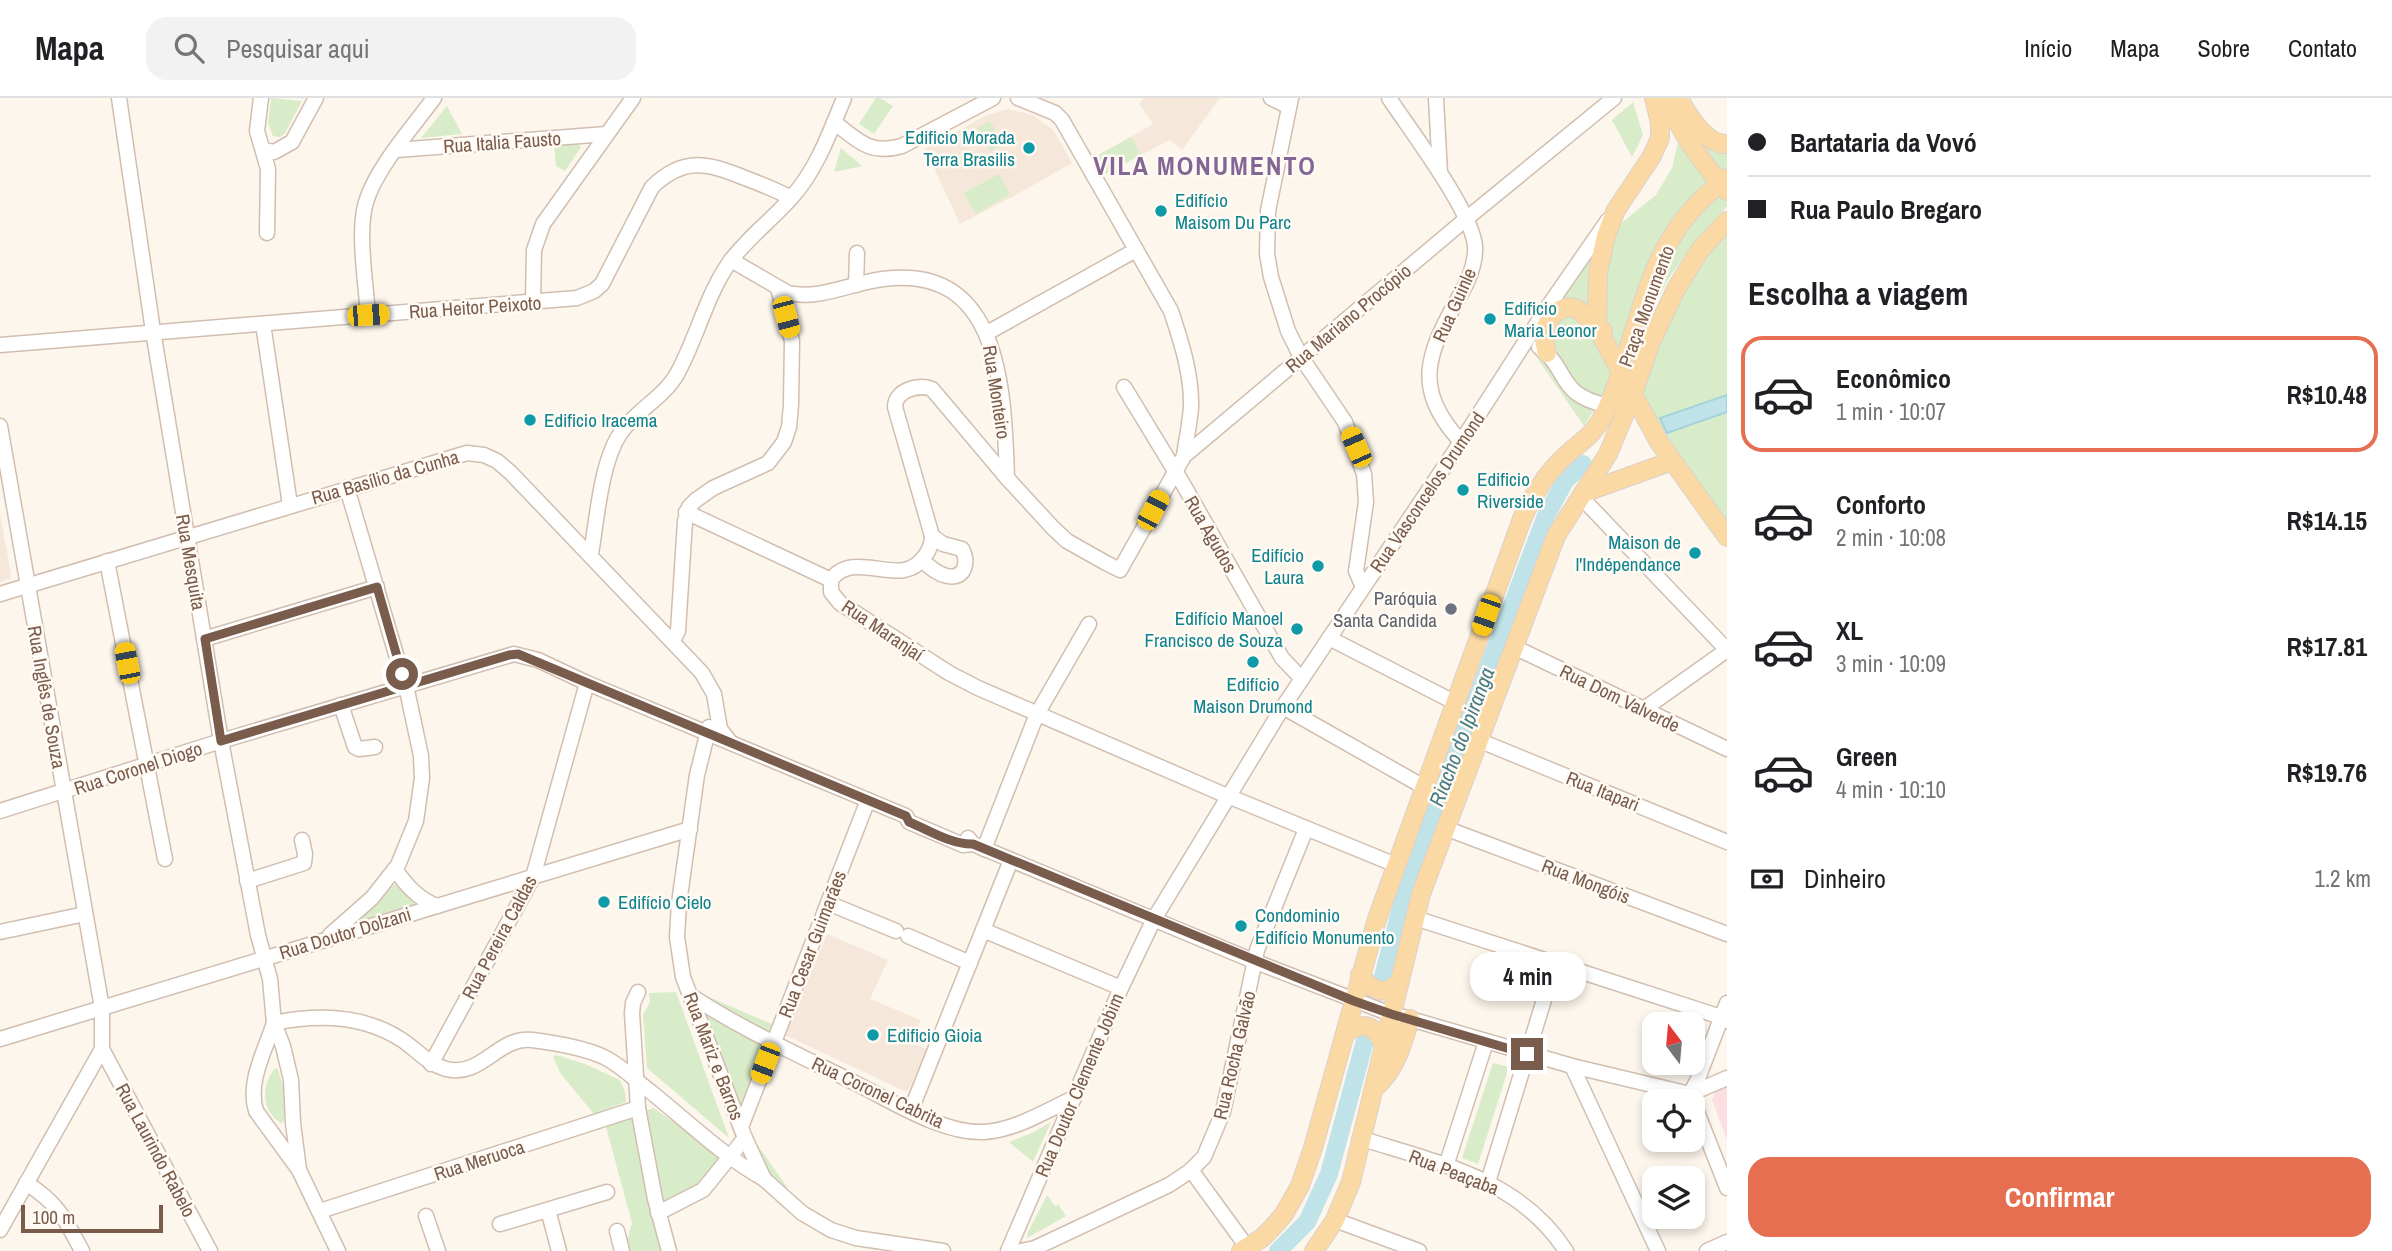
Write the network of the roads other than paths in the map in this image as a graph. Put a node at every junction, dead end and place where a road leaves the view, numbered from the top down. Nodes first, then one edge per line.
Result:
1 (119, 98) edge
2 (261, 98) edge
3 (316, 98) edge
4 (434, 98) edge
5 (633, 98) edge
6 (844, 98) edge
7 (993, 98) edge
8 (1018, 98) edge
9 (1270, 98) edge
10 (1389, 98) edge
11 (1436, 98) edge
12 (1614, 98) edge
13 (1654, 98) edge
14 (1667, 98) edge
15 (1679, 98) edge
16 (1693, 98) edge
17 (1290, 102) edge
18 (834, 122) junction
19 (1436, 126) junction
20 (607, 134) junction
21 (1707, 134) junction
22 (1416, 140) junction
23 (1727, 144) edge
24 (263, 150) junction
25 (396, 150) junction
26 (1440, 176) junction
27 (1725, 184) edge
28 (791, 198) junction
29 (1616, 210) junction
30 (1466, 219) junction
31 (1727, 221) edge
32 (267, 233) dead end
33 (1136, 250) junction
34 (857, 253) dead end
35 (731, 260) junction
36 (856, 285) junction
37 (778, 288) junction
38 (533, 302) junction
39 (368, 315) junction
40 (263, 324) junction
41 (1597, 328) junction
42 (153, 331) junction
43 (987, 333) junction
44 (1630, 342) junction
45 (1651, 342) junction
46 (0, 345) edge
47 (1524, 345) junction
48 (1547, 353) junction
49 (1301, 358) junction
50 (1621, 374) junction
51 (1124, 387) dead end
52 (1633, 394) junction
53 (1608, 406) junction
54 (1191, 408) junction
55 (0, 426) edge
56 (1203, 438) junction
57 (1461, 442) junction
58 (1184, 456) junction
59 (1672, 461) junction
60 (1174, 471) junction
61 (1007, 478) junction
62 (347, 488) junction
63 (1583, 494) junction
64 (290, 505) junction
65 (686, 512) junction
66 (932, 536) junction
67 (187, 537) junction
68 (1727, 537) edge
69 (591, 554) junction
70 (922, 560) junction
71 (107, 561) junction
72 (831, 580) junction
73 (27, 585) junction
74 (377, 587) junction
75 (1363, 587) junction
76 (0, 594) edge
77 (1089, 624) dead end
78 (1329, 638) junction
79 (205, 639) junction
80 (673, 640) junction
81 (1514, 647) junction
82 (1727, 650) edge
83 (1302, 679) junction
84 (587, 683) junction
85 (405, 686) junction
86 (716, 701) junction
87 (1456, 703) junction
88 (341, 705) junction
89 (1283, 708) junction
90 (1644, 709) junction
91 (1037, 714) junction
92 (708, 733) junction
93 (1478, 740) junction
94 (221, 741) junction
95 (731, 744) junction
96 (375, 747) dead end
97 (1727, 749) edge
98 (148, 765) junction
99 (1424, 787) junction
100 (64, 792) junction
101 (1229, 796) junction
102 (868, 800) junction
103 (0, 811) edge
104 (1445, 828) junction
105 (690, 829) junction
106 (1306, 829) junction
107 (302, 840) dead end
108 (1727, 842) edge
109 (979, 846) junction
110 (165, 859) dead end
111 (1011, 860) junction
112 (1396, 865) junction
113 (395, 869) junction
114 (533, 877) junction
115 (247, 881) junction
116 (828, 903) junction
117 (437, 906) junction
118 (85, 914) junction
119 (1415, 918) junction
120 (1154, 919) junction
121 (983, 930) junction
122 (0, 932) edge
123 (1727, 934) edge
124 (327, 938) junction
125 (264, 958) junction
126 (1256, 962) junction
127 (970, 963) junction
128 (1555, 964) junction
129 (1360, 975) junction
130 (1399, 981) junction
131 (1121, 988) junction
132 (638, 992) dead end
133 (691, 995) junction
134 (1359, 1002) junction
135 (1727, 1003) edge
136 (102, 1008) junction
137 (1391, 1014) junction
138 (1410, 1019) junction
139 (1724, 1019) edge
140 (274, 1023) junction
141 (1345, 1034) junction
142 (0, 1038) edge
143 (774, 1042) junction
144 (1486, 1042) junction
145 (1383, 1043) junction
146 (102, 1048) junction
147 (1527, 1054) junction
148 (287, 1062) junction
149 (431, 1064) junction
150 (1572, 1066) junction
151 (260, 1067) junction
152 (1727, 1078) edge
153 (637, 1081) junction
154 (1375, 1088) junction
155 (1669, 1089) edge
156 (1693, 1089) edge
157 (1702, 1089) edge
158 (1074, 1098) junction
159 (638, 1108) junction
160 (911, 1110) junction
161 (293, 1123) junction
162 (267, 1128) junction
163 (743, 1132) junction
164 (1705, 1132) edge
165 (1360, 1138) junction
166 (730, 1156) junction
167 (1446, 1166) junction
168 (299, 1170) junction
169 (1191, 1170) junction
170 (764, 1179) junction
171 (1489, 1182) junction
172 (26, 1183) junction
173 (1727, 1188) edge
174 (607, 1192) dead end
175 (548, 1210) junction
176 (320, 1212) junction
177 (658, 1213) junction
178 (426, 1216) dead end
179 (1335, 1220) junction
180 (500, 1224) dead end
181 (0, 1230) edge
182 (617, 1231) dead end
183 (1727, 1242) edge
184 (1244, 1249) edge
185 (556, 1250) edge
186 (82, 1251) edge
187 (210, 1251) edge
188 (338, 1251) edge
189 (438, 1251) edge
190 (622, 1251) edge
191 (669, 1251) edge
192 (943, 1251) edge
193 (1008, 1251) edge
194 (1021, 1251) edge
195 (1314, 1251) edge
196 (1419, 1251) edge
197 (1566, 1251) edge
198 (1658, 1251) edge
199 (1707, 1251) edge

1 - 42 street, Rua Mesquita
2 - 24 street
3 - 24 street
4 - 25 street
5 - 20 street
6 - 18 street
7 - 18 street
8 - 33 street
9 - 17 street
10 - 22 street, Rua Guinle
11 - 19 street
12 - 30 street, Rua Mariano Procópio
13 - 29 main road, Praça Monumento
14 - 27 main road
15 - 21 main road
16 - 21 main road
17 - 49 street
18 - 28 street
19 - 22 street
19 - 26 street
20 - 25 street, Rua Italia Fausto
20 - 38 street
21 - 23 main road
22 - 26 street, Rua Guinle
24 - 32 street
25 - 39 street
26 - 30 street, Rua Guinle
27 - 44 main road, Praça Monumento
28 - 35 street
28 - 38 street, Rua Heitor Peixoto
29 - 41 main road, Praça Monumento
29 - 47 street, Rua Vasconcelos Drumond
30 - 49 street, Rua Mariano Procópio
30 - 57 street, Rua Guinle
31 - 45 main road, Praça Monumento
33 - 43 street
33 - 54 street
34 - 36 street
35 - 37 street, Rua Monteiro
35 - 69 street
36 - 37 street, Rua Monteiro
36 - 43 street, Rua Monteiro
37 - 65 street
38 - 39 street, Rua Heitor Peixoto
39 - 40 street, Rua Heitor Peixoto
40 - 42 street, Rua Heitor Peixoto
40 - 64 street
41 - 44 main road
41 - 48 main road
41 - 50 main road, Praça Monumento
42 - 46 street, Rua Heitor Peixoto
42 - 67 street, Rua Mesquita
43 - 61 street, Rua Monteiro
44 - 45 main road
44 - 50 main road, Praça Monumento
45 - 52 main road, Praça Monumento
47 - 48 street
47 - 57 street, Rua Vasconcelos Drumond
48 - 53 street
49 - 56 street, Rua Mariano Procópio
49 - 75 street
50 - 52 main road, Praça Monumento
50 - 53 main road
51 - 60 street, Rua Agudos
52 - 59 main road, Praça Monumento
52 - 63 main road
53 - 87 main road
54 - 56 street
54 - 58 street
55 - 73 street, Rua Inglês de Souza
56 - 58 street, Rua Mariano Procópio
57 - 75 street, Rua Vasconcelos Drumond
58 - 60 street, Rua Mariano Procópio
59 - 63 main road
59 - 68 main road, Praça Monumento
60 - 61 street, Rua Mariano Procópio
60 - 83 street, Rua Agudos
61 - 66 street
62 - 64 street, Rua Basílio da Cunha
62 - 69 street, Rua Basílio da Cunha
62 - 74 street
63 - 81 main road
63 - 82 street
64 - 67 street, Rua Basílio da Cunha
65 - 72 street
65 - 80 street
66 - 70 street
66 - 70 street
67 - 71 street, Rua Basílio da Cunha
67 - 79 street, Rua Mesquita
69 - 80 street, Rua Basílio da Cunha
70 - 72 street, Rua Maranjaí
71 - 73 street, Rua Basílio da Cunha
71 - 98 street
72 - 91 street, Rua Maranjaí
73 - 76 street, Rua Basílio da Cunha
73 - 100 street, Rua Inglês de Souza
74 - 79 street
74 - 85 street
75 - 78 street, Rua Vasconcelos Drumond
77 - 91 street
78 - 83 street, Rua Vasconcelos Drumond
78 - 87 street
79 - 94 street, Rua Mesquita
80 - 86 street, Rua Basílio da Cunha
81 - 90 street, Rua Dom Valverde
81 - 93 main road
82 - 90 street
83 - 89 street, Rua Vasconcelos Drumond
84 - 85 street, Rua Coronel Diogo
84 - 92 street, Rua Coronel Diogo
84 - 114 street, Rua Pereira Caldas
85 - 88 street, Rua Coronel Diogo
85 - 113 street
86 - 92 street
86 - 95 street, Rua Basílio da Cunha
87 - 99 main road
88 - 94 street, Rua Coronel Diogo
88 - 96 street
89 - 99 street
89 - 101 street, Rua Vasconcelos Drumond
90 - 97 street, Rua Dom Valverde
91 - 101 street, Rua Maranjaí
91 - 109 street
92 - 95 street, Rua Coronel Diogo
92 - 105 street, Rua Mariz e Barros
93 - 104 main road
93 - 108 street, Rua Itapari
94 - 98 street, Rua Coronel Diogo
94 - 115 street, Rua Mesquita
95 - 102 street, Rua Coronel Diogo
98 - 100 street, Rua Coronel Diogo
98 - 110 street
99 - 112 main road
100 - 103 street, Rua Coronel Diogo
100 - 118 street, Rua Inglês de Souza
101 - 106 street, Rua Maranjaí
101 - 120 street, Rua Vasconcelos Drumond
102 - 109 street, Rua Coronel Diogo
102 - 116 street, Rua Cesar Guimarães
104 - 119 main road
104 - 123 street, Rua Mongóis
105 - 114 street, Rua Doutor Dolzani
105 - 133 street, Rua Mariz e Barros
106 - 112 street, Rua Maranjaí
106 - 126 street, Rua Rocha Galvão
107 - 115 street
109 - 111 street, Rua Coronel Diogo
111 - 120 street, Rua Coronel Diogo
111 - 121 street
112 - 129 main road
113 - 117 street
113 - 124 street
114 - 117 street, Rua Doutor Dolzani
114 - 149 street, Rua Pereira Caldas
115 - 125 street, Rua Mesquita
116 - 127 street
116 - 143 street, Rua Cesar Guimarães
117 - 124 street, Rua Doutor Dolzani
118 - 122 street
118 - 136 street, Rua Inglês de Souza
119 - 128 street
119 - 130 main road
120 - 126 street, Rua Coronel Diogo
120 - 131 street, Rua Doutor Clemente Jobim
121 - 127 street
121 - 131 street
124 - 125 street, Rua Doutor Dolzani
125 - 136 street, Rua Doutor Dolzani
125 - 140 street, Rua Mesquita
126 - 134 street, Rua Coronel Diogo
126 - 169 street, Rua Rocha Galvão
127 - 160 street
128 - 139 street
128 - 147 street
129 - 130 main road
129 - 134 main road
130 - 137 main road
131 - 158 street, Rua Doutor Clemente Jobim
132 - 153 street
133 - 143 street, Rua Coronel Cabrita
133 - 163 street, Rua Mariz e Barros
134 - 137 street, Rua Coronel Diogo
134 - 141 main road
135 - 139 street
136 - 142 street, Rua Doutor Dolzani
136 - 146 street, Rua Inglês de Souza
137 - 138 street, Rua Coronel Diogo
137 - 145 main road
138 - 144 street, Rua Coronel Diogo
138 - 154 main road
139 - 156 street
140 - 148 street
140 - 149 street
140 - 151 street
141 - 145 main road
141 - 184 main road
143 - 160 street, Rua Coronel Cabrita
143 - 163 street, Rua Cesar Guimarães
144 - 147 street, Rua Coronel Diogo
144 - 167 street
145 - 154 main road
146 - 172 street
146 - 187 street, Rua Laurindo Rabelo
147 - 150 street, Rua Coronel Diogo
147 - 171 street
148 - 151 street
148 - 161 street
149 - 153 street
150 - 155 street, Rua Coronel Diogo
150 - 198 street
151 - 162 street
152 - 157 street
153 - 159 street
153 - 166 street
154 - 165 main road
158 - 160 street, Rua Coronel Cabrita
158 - 193 street, Rua Doutor Clemente Jobim
159 - 176 street, Rua Meruoca
159 - 177 street
161 - 162 street
161 - 168 street
162 - 168 street
163 - 166 street, Rua Cesar Guimarães
163 - 170 street, Rua Mariz e Barros
164 - 173 street
165 - 167 street, Rua Peaçaba
165 - 179 main road
166 - 170 street
166 - 177 street, Rua Cesar Guimarães
167 - 171 street, Rua Peaçaba
168 - 176 street
169 - 184 street
169 - 194 street
170 - 192 street, Rua Mariz e Barros
171 - 197 street, Rua Peaçaba
172 - 181 street
172 - 186 street
174 - 175 street
175 - 180 street
175 - 185 street
176 - 188 street
177 - 191 street
178 - 189 street
179 - 195 main road
179 - 196 street
182 - 190 street
183 - 199 street

